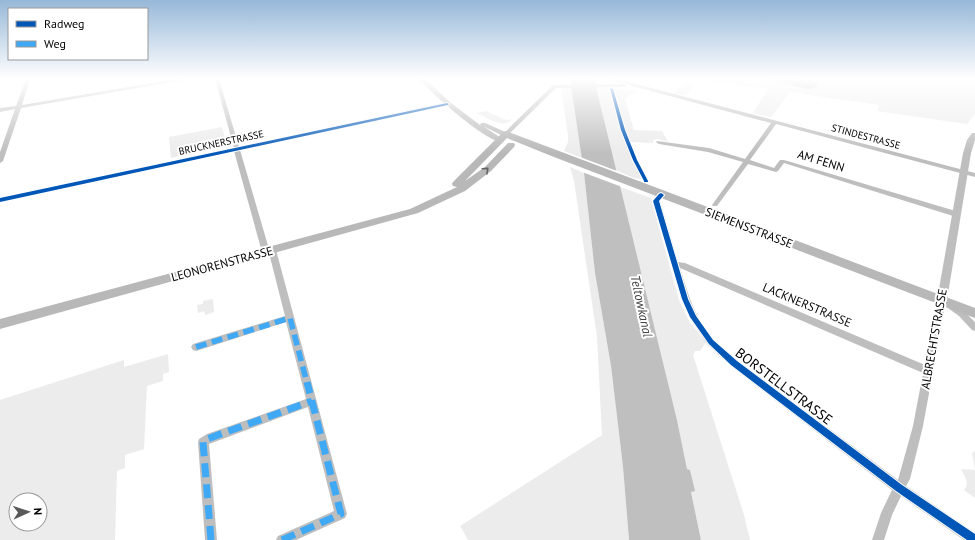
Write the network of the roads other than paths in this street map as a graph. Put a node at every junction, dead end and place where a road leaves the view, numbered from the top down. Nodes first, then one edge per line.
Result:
1 (35, 104) edge
2 (224, 104) edge
3 (447, 104) joint
4 (536, 104) edge
5 (706, 104) edge
6 (19, 107) junction
7 (0, 110) edge
8 (775, 122) junction
9 (975, 135) edge
10 (503, 137) junction
11 (659, 142) dead end
12 (511, 145) junction
13 (237, 148) junction
14 (560, 157) junction
15 (0, 161) edge
16 (747, 161) junction
17 (963, 172) junction
18 (975, 175) edge
19 (661, 195) junction
20 (441, 198) junction
21 (0, 200) edge
22 (715, 205) dead end
23 (956, 214) junction
24 (269, 251) junction
25 (675, 265) junction
26 (942, 300) junction
27 (975, 313) edge
28 (290, 318) junction
29 (0, 324) edge
30 (975, 328) edge
31 (196, 347) dead end
32 (928, 371) junction
33 (312, 401) junction
34 (899, 488) junction
35 (211, 540) edge
36 (282, 540) edge
37 (878, 540) edge
38 (975, 540) edge

1 - 6 street
2 - 13 street
3 - 10 street, SIEMENSSTRASSE
3 - 13 street, BRUCKNERSTRASSE
4 - 10 street, LEONORENSTRASSE
5 - 8 street, STINDESTRASSE
6 - 7 street
6 - 15 street
8 - 16 street
8 - 17 street, STINDESTRASSE
9 - 17 street, ALBRECHTSTRASSE
10 - 12 main road, SIEMENSSTRASSE
10 - 14 main road, SIEMENSSTRASSE
10 - 20 main road, LEONORENSTRASSE
11 - 16 street, AM FENN
12 - 14 main road, SIEMENSSTRASSE
20 -> 12 main road, LEONORENSTRASSE
13 - 21 street, BRUCKNERSTRASSE
13 - 24 street
14 - 19 main road, SIEMENSSTRASSE
16 - 22 street
16 - 23 street, AM FENN
17 - 18 street, STINDESTRASSE
17 - 23 street, ALBRECHTSTRASSE
19 - 25 street, BORSTELLSTRASSE
19 - 26 main road, SIEMENSSTRASSE
20 - 24 main road, LEONORENSTRASSE
23 - 26 street, ALBRECHTSTRASSE
24 - 28 street
24 - 29 main road, LEONORENSTRASSE
25 - 32 street, LACKNERSTRASSE
25 - 34 street, BORSTELLSTRASSE
26 - 27 main road, SIEMENSSTRASSE
26 - 30 street
26 - 32 street, ALBRECHTSTRASSE
28 - 31 street
28 - 33 street
32 - 34 street, ALBRECHTSTRASSE
33 - 35 street
33 - 36 street
34 - 37 street, ALBRECHTSTRASSE
34 - 38 street, BORSTELLSTRASSE

